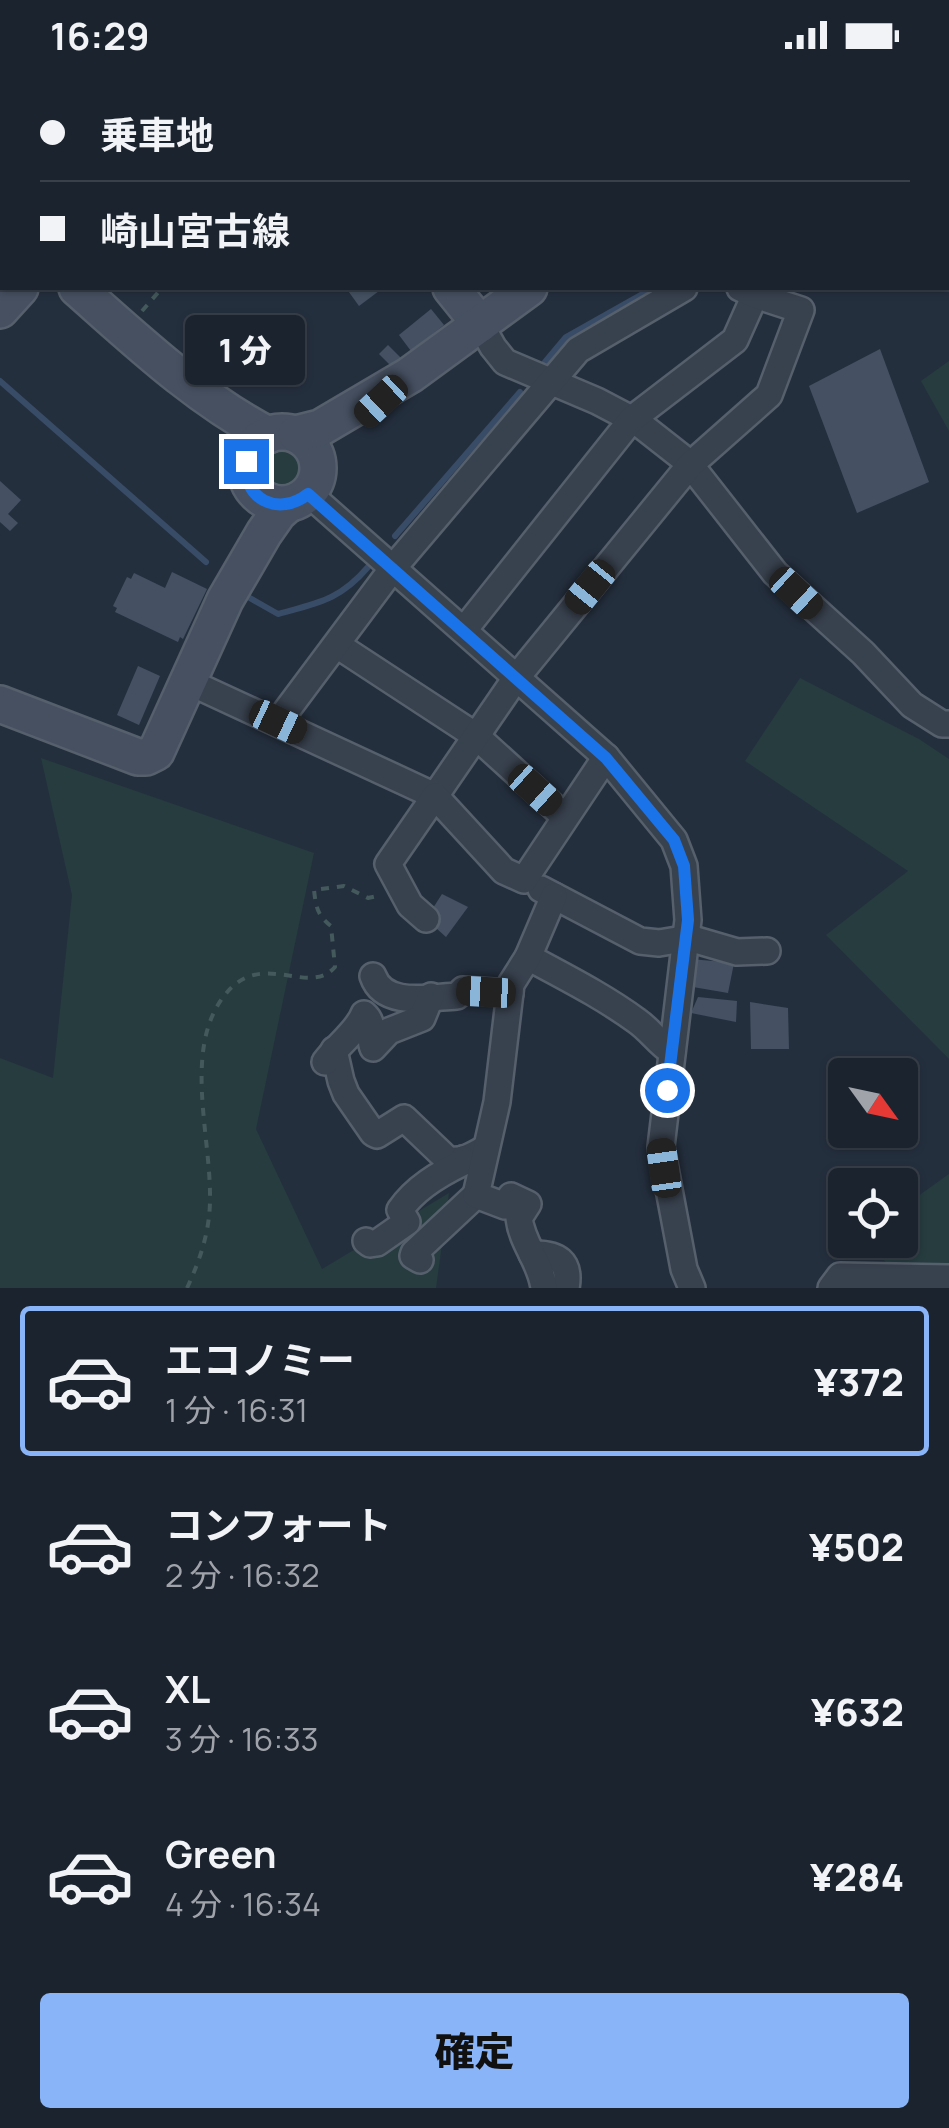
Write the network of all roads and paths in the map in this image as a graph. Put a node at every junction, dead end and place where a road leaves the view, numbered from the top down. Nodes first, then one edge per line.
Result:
1 (18, 290) edge
2 (79, 290) edge
3 (160, 290) edge
4 (453, 290) edge
5 (526, 290) edge
6 (681, 290) edge
7 (748, 291) edge
8 (0, 310) edge
9 (139, 314) dead end
10 (480, 324) junction
11 (551, 382) junction
12 (632, 420) junction
13 (690, 465) junction
14 (282, 469) junction
15 (394, 568) junction
16 (464, 630) junction
17 (336, 644) junction
18 (516, 678) junction
19 (189, 682) junction
20 (0, 704) edge
21 (278, 722) junction
22 (949, 724) edge
23 (476, 736) junction
24 (606, 758) junction
25 (435, 796) junction
26 (565, 816) junction
27 (524, 880) junction
28 (400, 888) junction
29 (554, 896) junction
30 (426, 918) dead end
31 (684, 939) junction
32 (767, 950) dead end
33 (528, 957) junction
34 (374, 976) dead end
35 (510, 993) junction
36 (431, 996) junction
37 (672, 1052) junction
38 (475, 1154) junction
39 (476, 1195) junction
40 (366, 1241) dead end
41 (532, 1254) junction
42 (420, 1260) dead end
43 (949, 1278) edge
44 (187, 1288) edge
45 (544, 1288) edge
46 (566, 1288) edge
47 (692, 1288) edge
48 (831, 1288) edge

1 - 8 street
2 - 14 street
3 - 9 path
4 - 10 street
5 - 10 street
6 - 11 street
7 - 12 street
7 - 13 street
10 - 11 street
10 - 14 street
11 - 12 street
11 - 15 street
12 - 13 street
12 - 16 street
13 - 18 street
13 - 22 street
14 - 15 street
14 - 19 street
15 - 16 street
15 - 17 street
16 - 18 street
17 - 21 street
17 - 23 street
18 - 23 street
18 - 24 street
19 - 20 street
19 - 21 street
21 - 25 street
23 - 25 street
23 - 26 street
24 - 26 street
24 - 31 street
25 - 27 street
25 - 28 street
26 - 27 street
27 - 29 street
28 - 30 street
28 - 44 path
29 - 31 street
29 - 33 street
31 - 32 street
31 - 37 street
33 - 35 street
33 - 37 street
34 - 36 street
35 - 36 street
35 - 38 street
36 - 38 street
37 - 47 street
38 - 39 street
38 - 40 street
39 - 41 street
39 - 42 street
41 - 45 street
41 - 46 street
43 - 48 street

